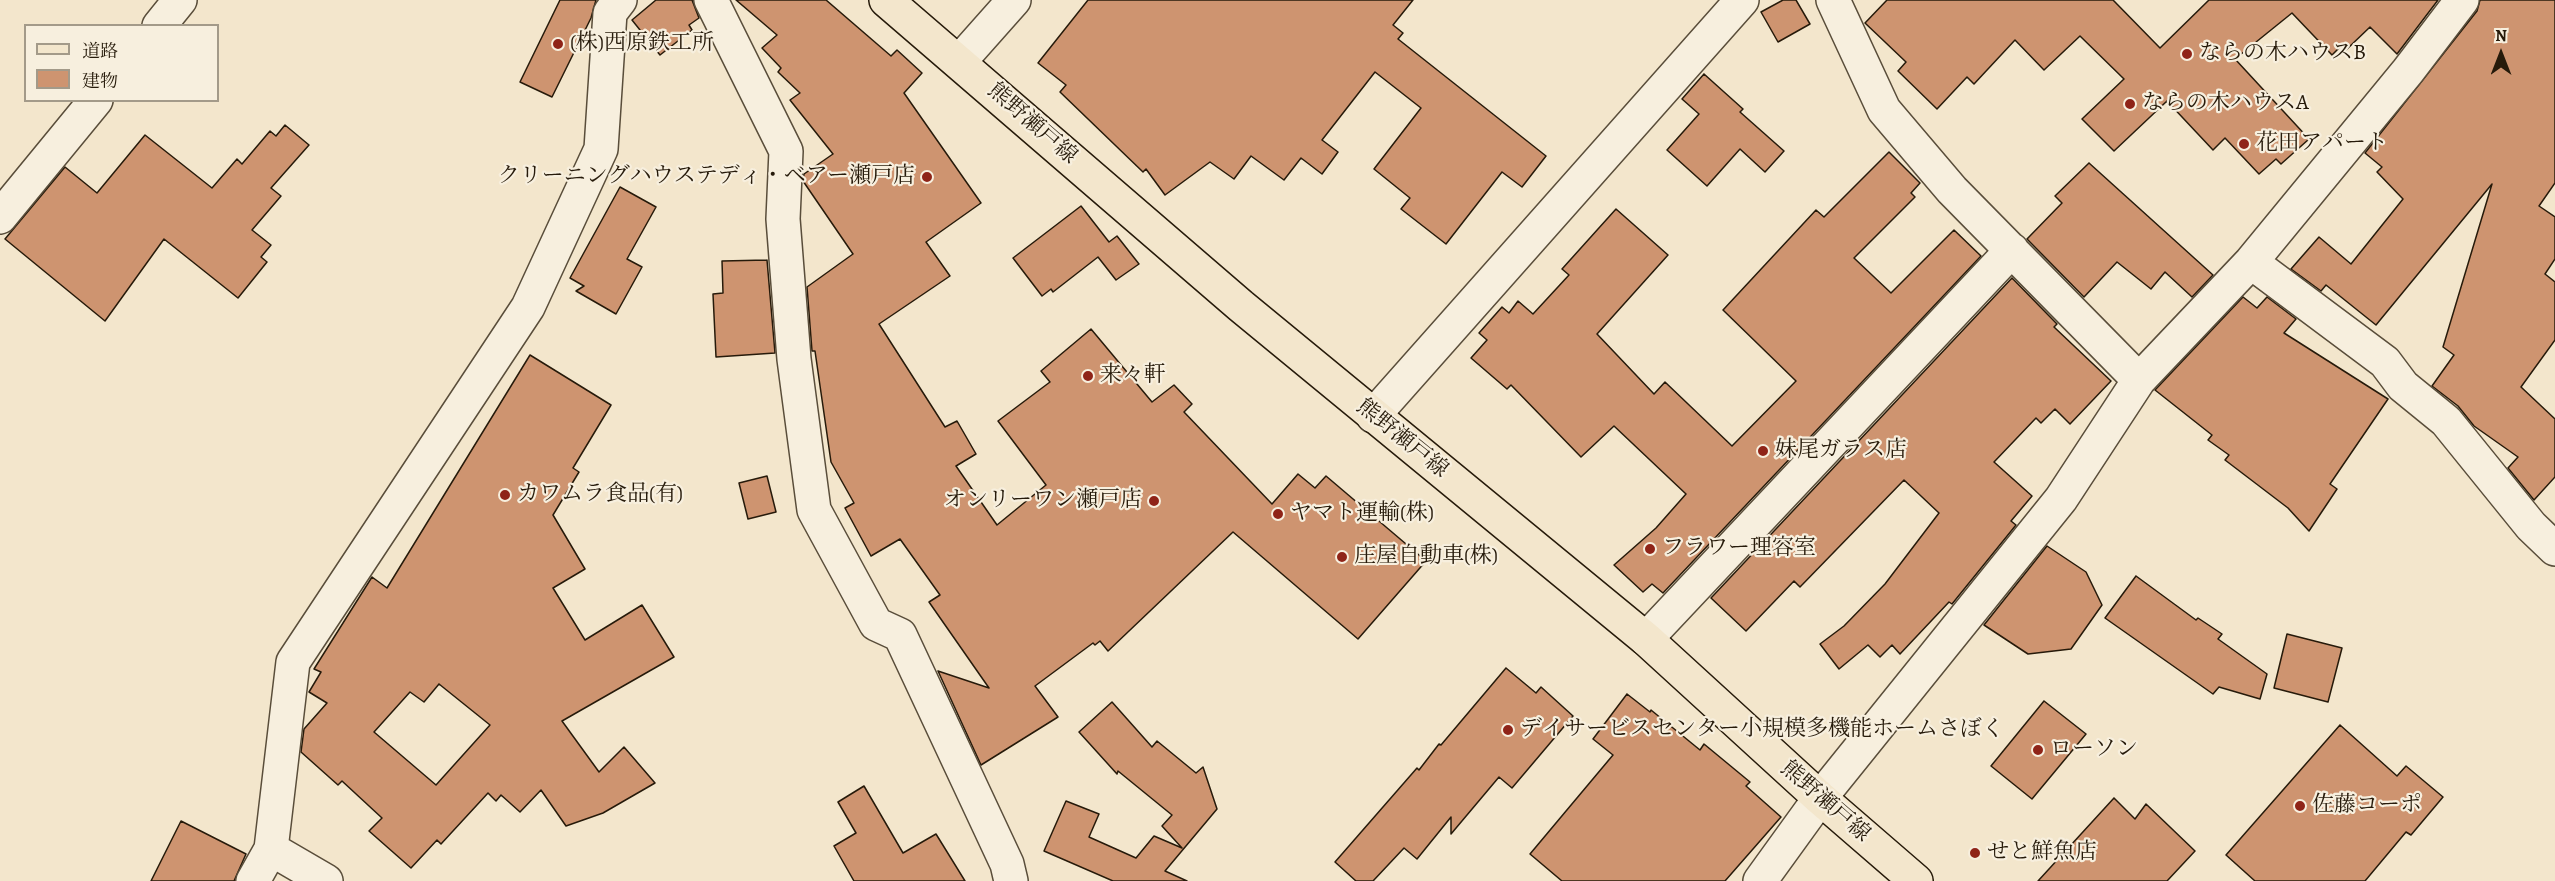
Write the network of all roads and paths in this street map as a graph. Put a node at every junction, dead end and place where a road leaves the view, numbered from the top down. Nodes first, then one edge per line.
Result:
1 (180, 0) edge
2 (620, 0) edge
3 (711, 0) edge
4 (886, 0) edge
5 (1014, 0) edge
6 (1742, 0) edge
7 (1833, 0) edge
8 (2462, 0) edge
9 (161, 24) edge
10 (959, 62) junction
11 (94, 102) edge
12 (0, 217) edge
13 (2012, 250) junction
14 (2251, 262) junction
15 (2139, 380) junction
16 (1373, 416) junction
17 (2555, 549) edge
18 (1646, 639) junction
19 (1820, 798) junction
20 (271, 849) junction
21 (253, 881) edge
22 (326, 881) edge
23 (1011, 881) edge
24 (1760, 881) edge
25 (1916, 881) edge

1 - 9 street
2 - 20 street
3 - 23 street
4 - 10 main road, 熊野瀬戸線
5 - 10 street
6 - 16 street
7 - 13 street
8 - 14 street
10 - 16 main road, 熊野瀬戸線
11 - 12 street
13 - 15 street
13 - 18 street
14 - 15 street
14 - 17 street
15 - 19 street
16 - 18 main road, 熊野瀬戸線
18 - 19 main road, 熊野瀬戸線
19 - 24 street
19 - 25 main road, 熊野瀬戸線
20 - 21 street
20 - 22 street

